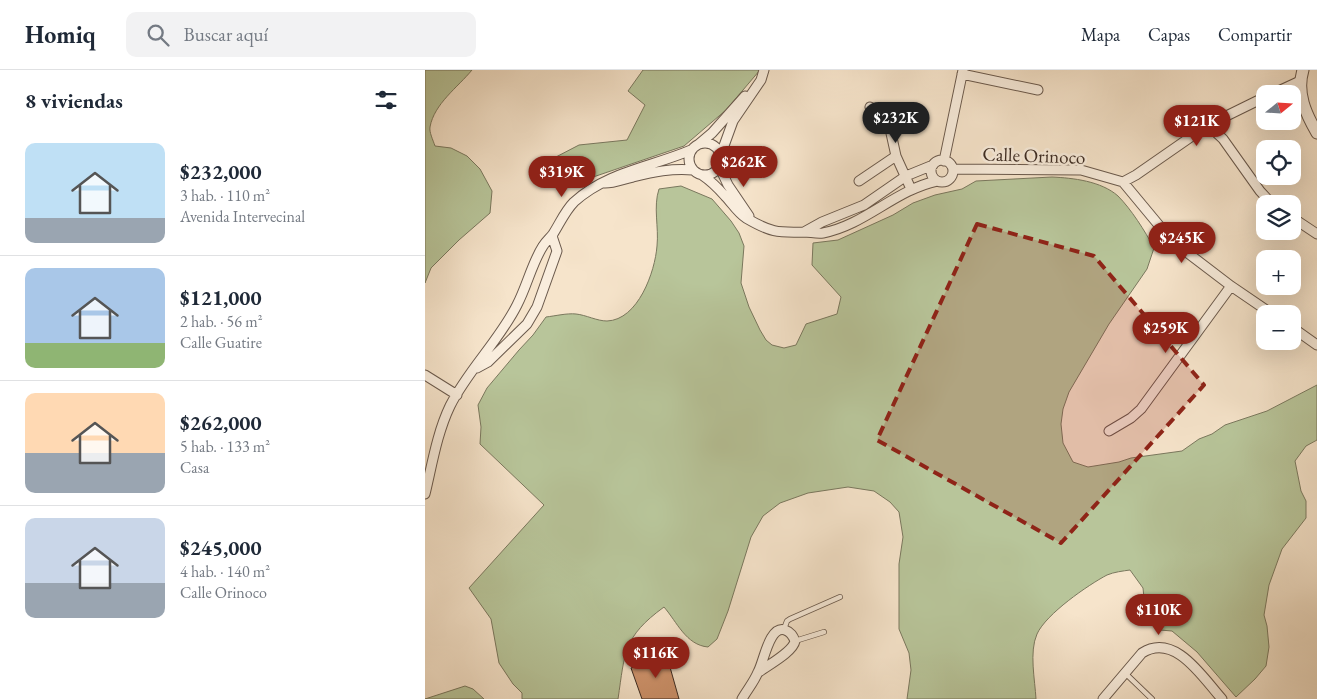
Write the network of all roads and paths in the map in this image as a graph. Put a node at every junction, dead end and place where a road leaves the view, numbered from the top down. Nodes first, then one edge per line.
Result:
1 (764, 70) edge
2 (963, 72) edge
3 (1301, 75) edge
4 (1286, 85) edge
5 (755, 88) junction
6 (1038, 90) dead end
7 (1256, 101) edge
8 (871, 107) dead end
9 (1208, 125) junction
10 (1317, 133) edge
11 (699, 144) junction
12 (691, 150) junction
13 (721, 154) junction
14 (897, 156) junction
15 (944, 161) junction
16 (933, 165) junction
17 (719, 166) junction
18 (953, 169) junction
19 (693, 170) junction
20 (703, 175) junction
21 (906, 176) junction
22 (859, 181) dead end
23 (937, 181) junction
24 (1123, 182) junction
25 (600, 183) junction
26 (911, 189) junction
27 (1264, 195) edge
28 (841, 214) junction
29 (752, 221) junction
30 (1301, 223) edge
31 (845, 226) junction
32 (804, 232) junction
33 (1317, 234) edge
34 (552, 236) junction
35 (1231, 286) junction
36 (518, 304) junction
37 (1258, 305) edge
38 (533, 313) junction
39 (1301, 334) edge
40 (1317, 345) edge
41 (474, 370) junction
42 (425, 375) edge
43 (459, 392) junction
44 (1109, 431) dead end
45 (425, 494) edge
46 (840, 597) dead end
47 (784, 629) junction
48 (824, 632) dead end
49 (795, 641) junction
50 (759, 672) junction
51 (1125, 673) junction
52 (742, 699) edge
53 (1103, 699) edge
54 (1152, 699) edge
55 (1222, 699) edge

1 - 5 street
2 - 6 street
2 - 15 street
3 - 4 street
3 - 10 street
5 - 11 street
5 - 13 street
7 - 9 street
8 - 14 street
9 - 24 street
9 - 27 street
11 - 12 street
11 - 13 street
12 - 19 street
12 - 25 street
13 - 17 street
14 - 21 street
14 - 22 street
15 - 16 street
15 - 18 street
16 - 21 street
16 - 23 street
17 - 20 street
17 - 29 street
18 - 23 street
18 - 24 street, Calle Orinoco
19 - 20 street
19 - 25 street
20 - 29 street
21 - 26 street
21 - 28 street
23 - 26 street
24 - 35 street
25 - 34 street
26 - 31 street
28 - 31 street
28 - 32 street
29 - 32 street
30 - 33 street
31 - 32 street
34 - 36 street
34 - 38 street
35 - 37 street
35 - 44 street
36 - 38 street
36 - 41 street
38 - 41 street
39 - 40 street
41 - 43 street
42 - 43 street
43 - 45 street
46 - 47 lane
47 - 49 street
47 - 50 street
48 - 49 lane
49 - 50 street
50 - 52 street
51 - 53 street
51 - 54 lane
51 - 55 street

